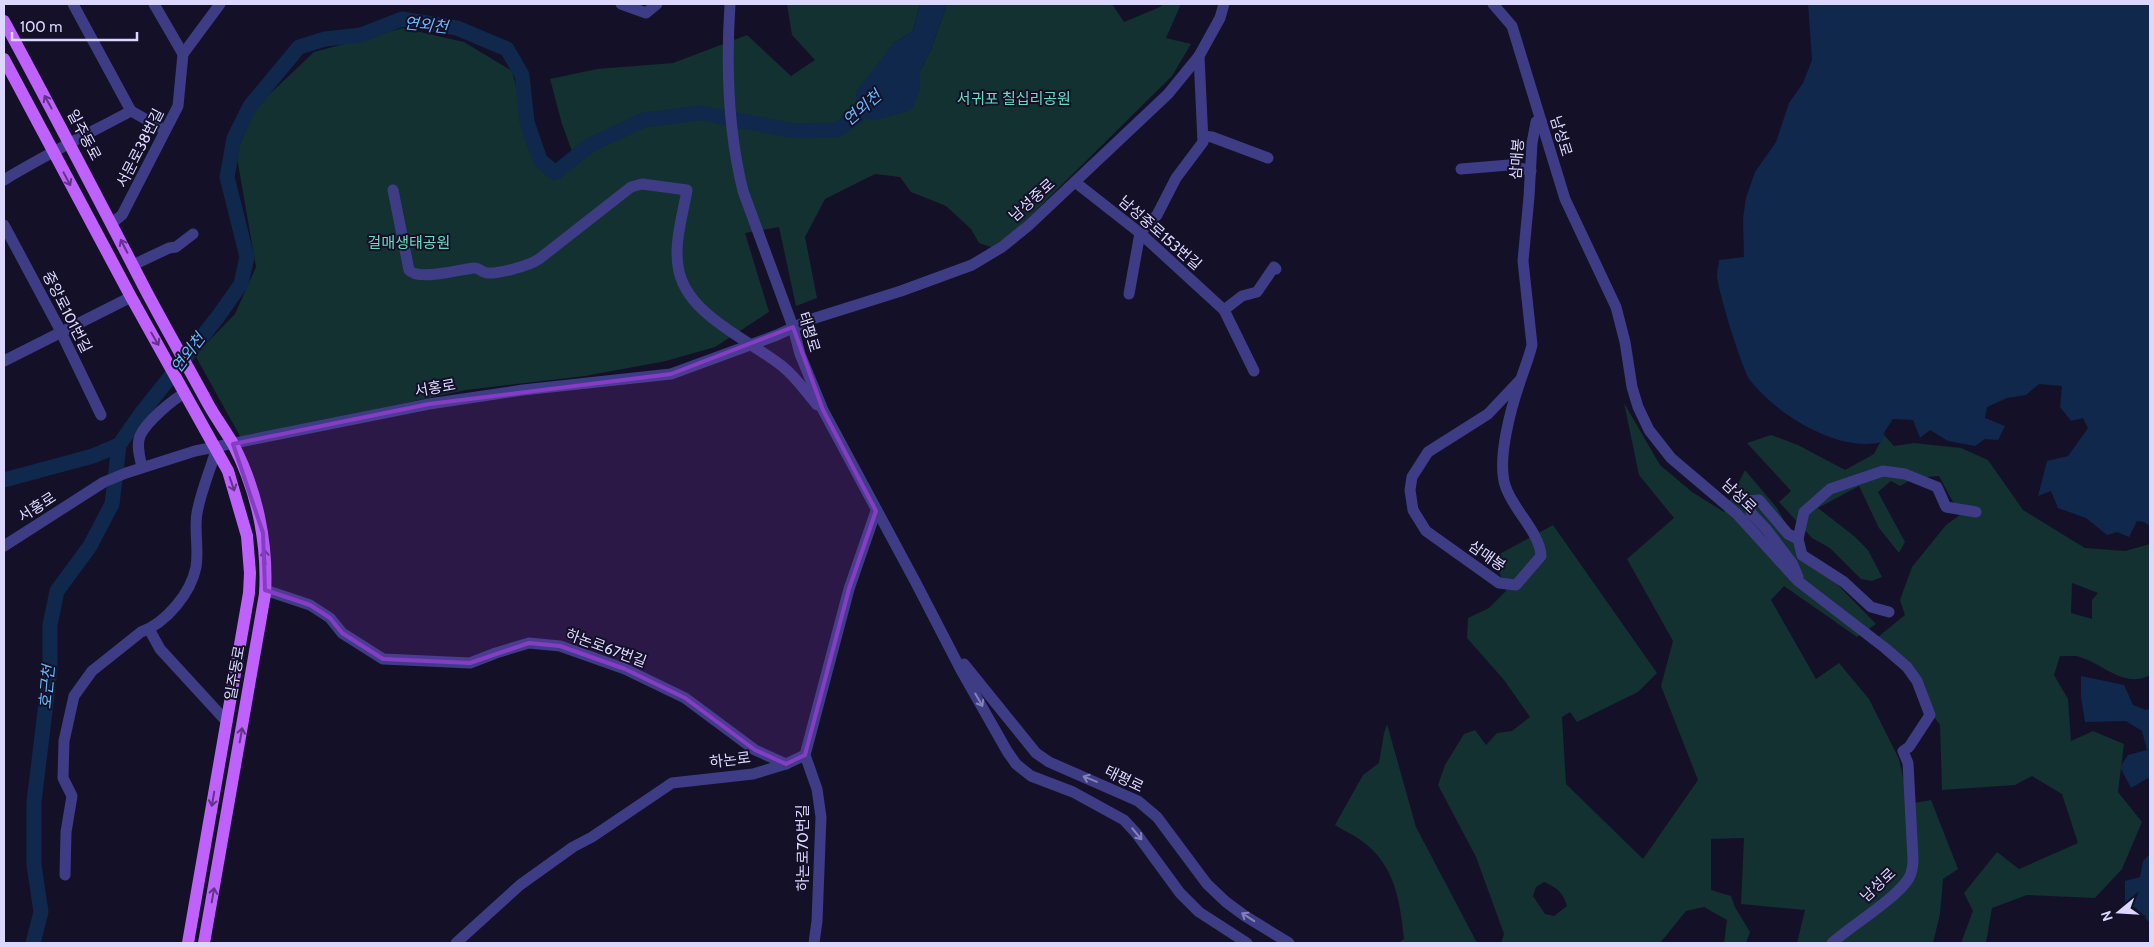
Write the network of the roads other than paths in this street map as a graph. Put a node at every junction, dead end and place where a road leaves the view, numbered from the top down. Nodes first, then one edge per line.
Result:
1 (73, 4) edge
2 (154, 4) edge
3 (220, 4) edge
4 (621, 4) edge
5 (657, 4) edge
6 (730, 4) edge
7 (1224, 4) edge
8 (1493, 4) edge
9 (4, 22) edge
10 (183, 54) junction
11 (1199, 56) junction
12 (4, 59) edge
13 (131, 111) junction
14 (1541, 121) junction
15 (165, 130) junction
16 (1203, 136) junction
17 (70, 144) junction
18 (52, 151) junction
19 (1268, 158) dead end
20 (1461, 169) dead end
21 (1531, 171) junction
22 (4, 180) edge
23 (1075, 182) junction
24 (392, 190) dead end
25 (112, 223) junction
26 (4, 225) edge
27 (1140, 232) junction
28 (192, 234) dead end
29 (133, 265) junction
30 (1276, 269) dead end
31 (1129, 294) dead end
32 (131, 297) junction
33 (1224, 310) junction
34 (793, 328) junction
35 (61, 332) junction
36 (750, 345) junction
37 (4, 362) edge
38 (1254, 371) dead end
39 (1520, 379) junction
40 (185, 393) junction
41 (822, 410) junction
42 (101, 415) dead end
43 (233, 444) junction
44 (216, 448) junction
45 (142, 467) junction
46 (876, 511) junction
47 (1976, 512) dead end
48 (1798, 539) junction
49 (4, 546) edge
50 (1798, 581) junction
51 (265, 590) junction
52 (1889, 612) dead end
53 (149, 629) junction
54 (948, 642) junction
55 (227, 722) junction
56 (805, 754) junction
57 (786, 764) junction
58 (65, 875) dead end
59 (188, 943) edge
60 (204, 943) edge
61 (456, 943) edge
62 (814, 943) edge
63 (1247, 943) edge
64 (1289, 943) edge
65 (1832, 943) edge

1 - 13 street
2 - 10 street
3 - 10 street
4 - 5 street
6 - 34 street, 태평로
7 - 11 street, 남성중로
8 - 14 street, 남성로
17 -> 9 main road, 일주동로
10 - 15 street, 서문로38번길
11 - 16 street
11 - 23 street, 남성중로
12 - 18 main road
13 - 15 street
13 - 17 street
14 - 21 street, 삼매봉
14 - 50 street, 남성로
15 - 25 street, 서문로38번길
16 - 19 street
16 - 27 street
17 - 18 street
17 - 25 main road, 일주동로
18 - 22 street
18 -> 32 main road
20 - 21 street
21 - 39 street, 삼매봉
23 - 27 street, 남성중로153번길
23 - 34 street, 남성중로
24 - 36 street
29 -> 25 main road, 일주동로
26 - 35 street, 중앙로101번길
27 - 31 street
27 - 33 street, 남성중로153번길
28 - 29 street
29 - 43 main road, 일주동로
30 - 33 street
32 - 35 street
32 -> 40 main road, 일주동로
33 - 38 street
34 - 36 street, 서홍로
34 - 41 street, 태평로
35 - 37 street
35 - 42 street, 중앙로101번길
36 - 41 street
36 - 43 street, 서홍로
39 - 39 street, 삼매봉
40 - 44 main road, 일주동로
40 - 45 street
41 - 46 street, 태평로
43 - 44 street, 서홍로
51 -> 43 main road, 일주동로
44 - 45 street, 서홍로
44 - 53 street
44 -> 55 main road, 일주동로
45 - 49 street, 서홍로
46 - 54 street, 태평로
46 - 56 street
47 - 48 street
48 - 50 street
48 - 52 street
50 - 65 street, 남성로
51 - 57 street, 하논로67번길
60 -> 51 main road, 일주동로
53 - 55 street
53 - 58 street
54 -> 63 street, 태평로
64 -> 54 street, 태평로
55 -> 59 main road, 일주동로
56 - 57 street, 하논로
56 - 62 street, 하논로70번길
57 - 61 street, 하논로

